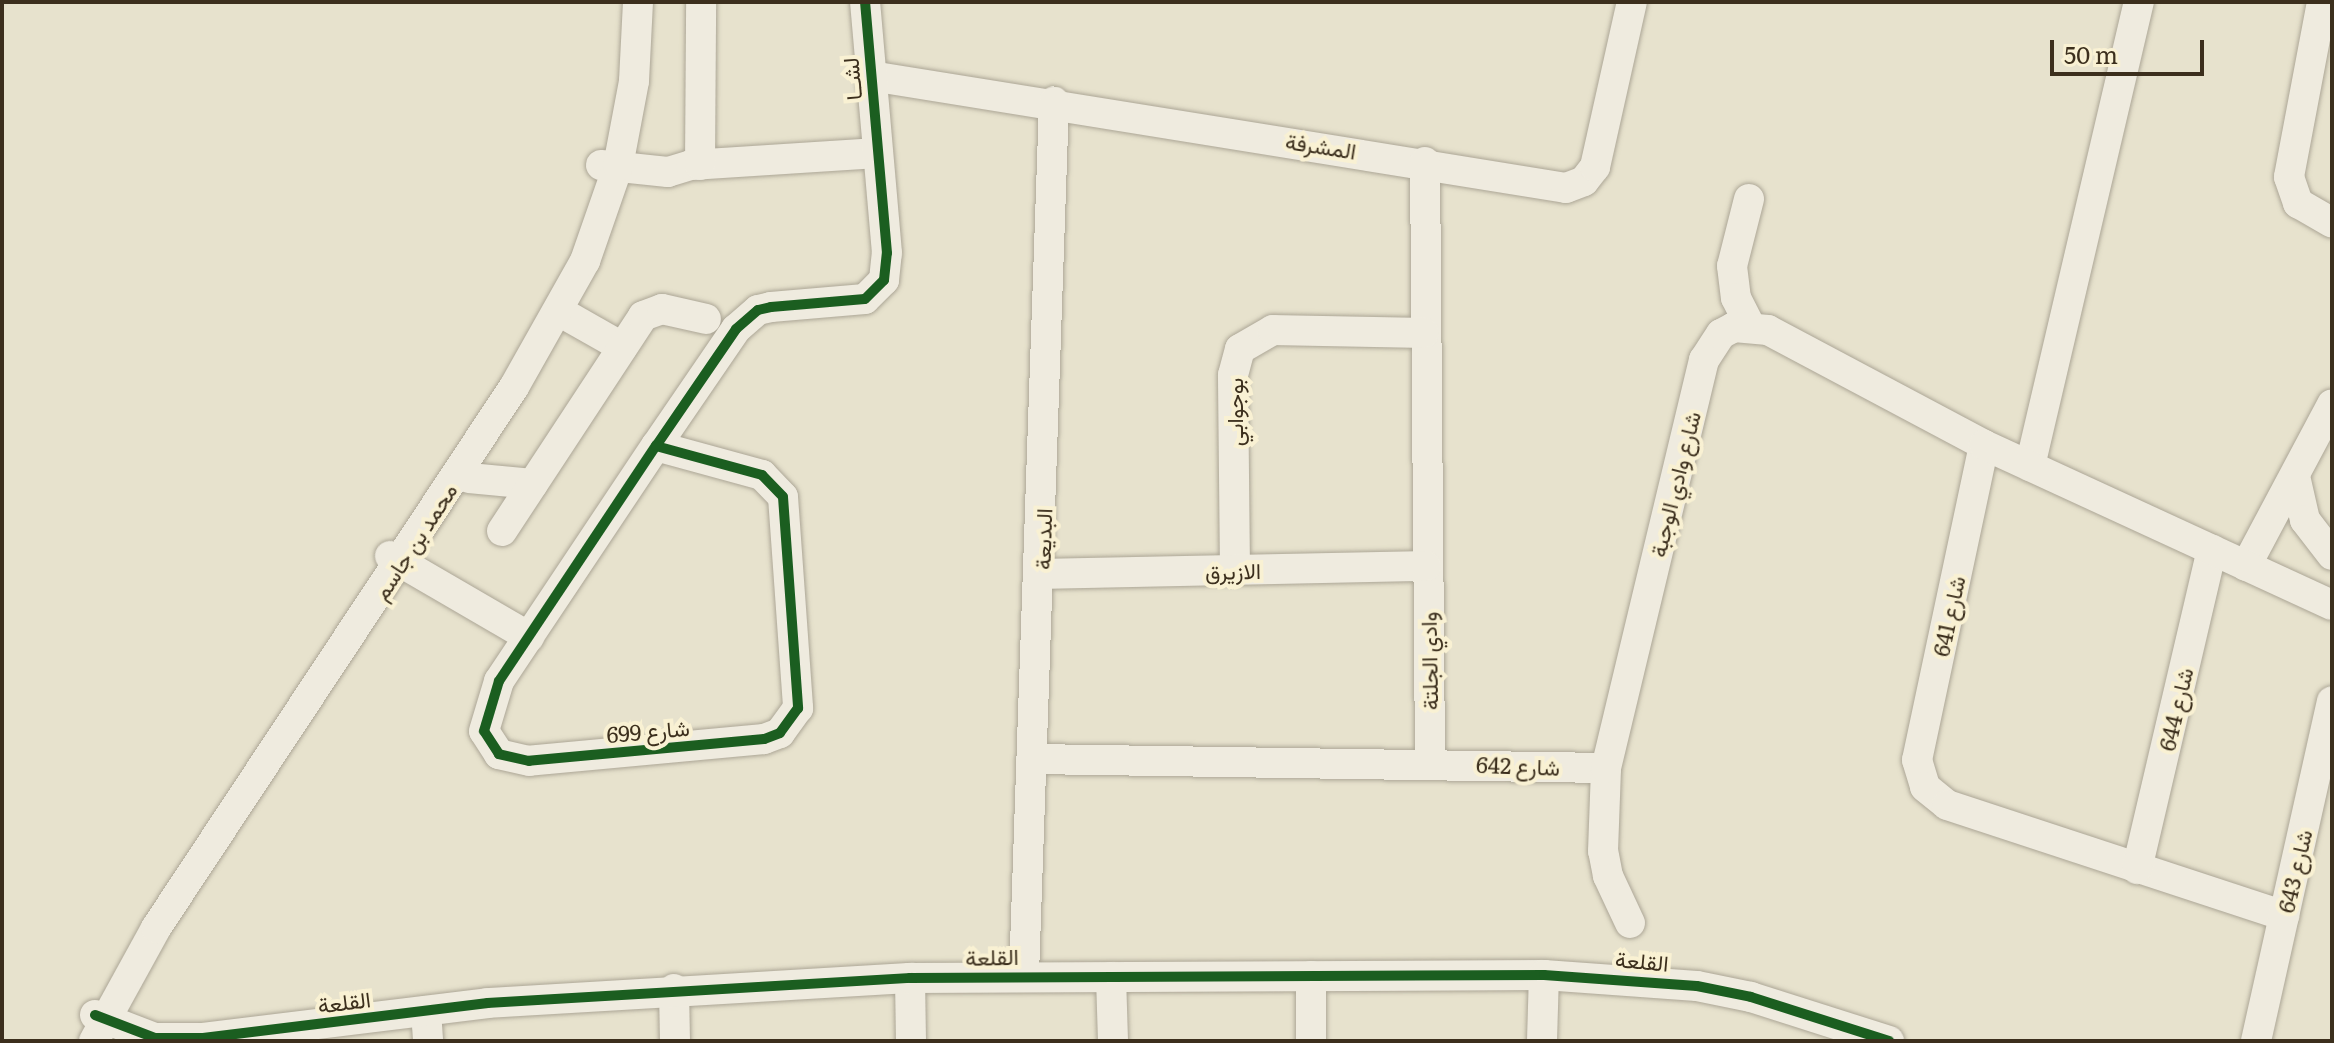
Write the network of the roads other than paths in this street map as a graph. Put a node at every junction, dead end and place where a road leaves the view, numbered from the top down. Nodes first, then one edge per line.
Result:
1 (627, 2) edge
2 (638, 2) edge
3 (650, 2) edge
4 (701, 2) edge
5 (865, 2) edge
6 (2139, 2) edge
7 (2322, 2) edge
8 (1626, 3) edge
9 (871, 76) junction
10 (634, 81) junction
11 (1054, 102) junction
12 (878, 153) junction
13 (612, 156) junction
14 (1425, 162) junction
15 (696, 165) junction
16 (1749, 199) dead end
17 (2332, 223) edge
18 (600, 229) junction
19 (571, 318) junction
20 (706, 319) dead end
21 (1750, 325) junction
22 (1424, 333) junction
23 (622, 347) junction
24 (2332, 404) edge
25 (1984, 445) junction
26 (656, 446) junction
27 (2030, 466) junction
28 (2295, 476) junction
29 (458, 484) junction
30 (533, 484) junction
31 (502, 531) dead end
32 (2212, 550) junction
33 (401, 551) junction
34 (2332, 555) edge
35 (1426, 566) junction
36 (2246, 566) junction
37 (1235, 570) junction
38 (1041, 574) junction
39 (2332, 605) edge
40 (529, 637) junction
41 (2332, 701) edge
42 (1033, 759) junction
43 (1430, 762) junction
44 (1606, 768) junction
45 (2137, 869) junction
46 (2284, 916) junction
47 (1630, 923) dead end
48 (1024, 975) junction
49 (1544, 975) junction
50 (1311, 976) junction
51 (1111, 977) junction
52 (910, 978) junction
53 (674, 989) junction
54 (426, 1011) junction
55 (99, 1019) edge
56 (232, 1038) edge
57 (428, 1041) edge
58 (675, 1041) edge
59 (911, 1041) edge
60 (1113, 1041) edge
61 (1311, 1041) edge
62 (1542, 1041) edge
63 (1889, 1041) edge
64 (2256, 1041) edge

1 - 13 street, محمد بن جاسم
2 - 10 street, محمد بن جاسم
3 - 10 street
4 - 15 street
5 - 9 street, لشــا
6 - 27 street
7 - 17 street
8 - 14 street, المشرفة
9 - 11 street, المشرفة
9 - 12 street, لشــا
10 - 13 street, محمد بن جاسم
11 - 14 street, المشرفة
11 - 38 street, البديعة
12 - 15 street
12 - 26 street, شارع 699
13 - 15 street
13 - 18 street, محمد بن جاسم
13 - 33 street, محمد بن جاسم
14 - 22 street, وادي الجلتة
16 - 21 street
18 - 19 street
18 - 29 street, محمد بن جاسم
19 - 23 street
19 - 29 street
20 - 23 street
21 - 25 street
21 - 44 street, شارع وادي الوجبة
22 - 35 street, وادي الجلتة
22 - 37 street, بوجوابي
23 - 30 street
24 - 28 street
25 - 27 street
25 - 45 street, شارع 641
26 - 40 street, شارع 699
26 - 40 street, شارع 699
27 - 32 street
28 - 34 street
28 - 36 street
29 - 30 street
29 - 33 street, محمد بن جاسم
30 - 31 street
32 - 36 street
32 - 45 street, شارع 644
33 - 40 street
33 - 55 street, محمد بن جاسم
35 - 37 street, الازيرق
35 - 43 street, وادي الجلتة
36 - 39 street
37 - 38 street, الازيرق
38 - 42 street, البديعة
41 - 46 street, شارع 643
42 - 43 street
42 - 48 street, البديعة
43 - 44 street, شارع 642
44 - 47 street, شارع وادي الوجبة
45 - 46 street, شارع 641
46 - 64 street, شارع 643
48 - 51 street, القلعة
48 - 52 street, القلعة
49 - 50 street, القلعة
49 - 62 street
49 - 63 street, القلعة
50 - 51 street, القلعة
50 - 61 street
51 - 60 street
52 - 53 street, القلعة
52 - 59 street
53 - 54 street, القلعة
53 - 58 street
54 - 56 street, القلعة
54 - 57 street
55 - 56 street, القلعة

